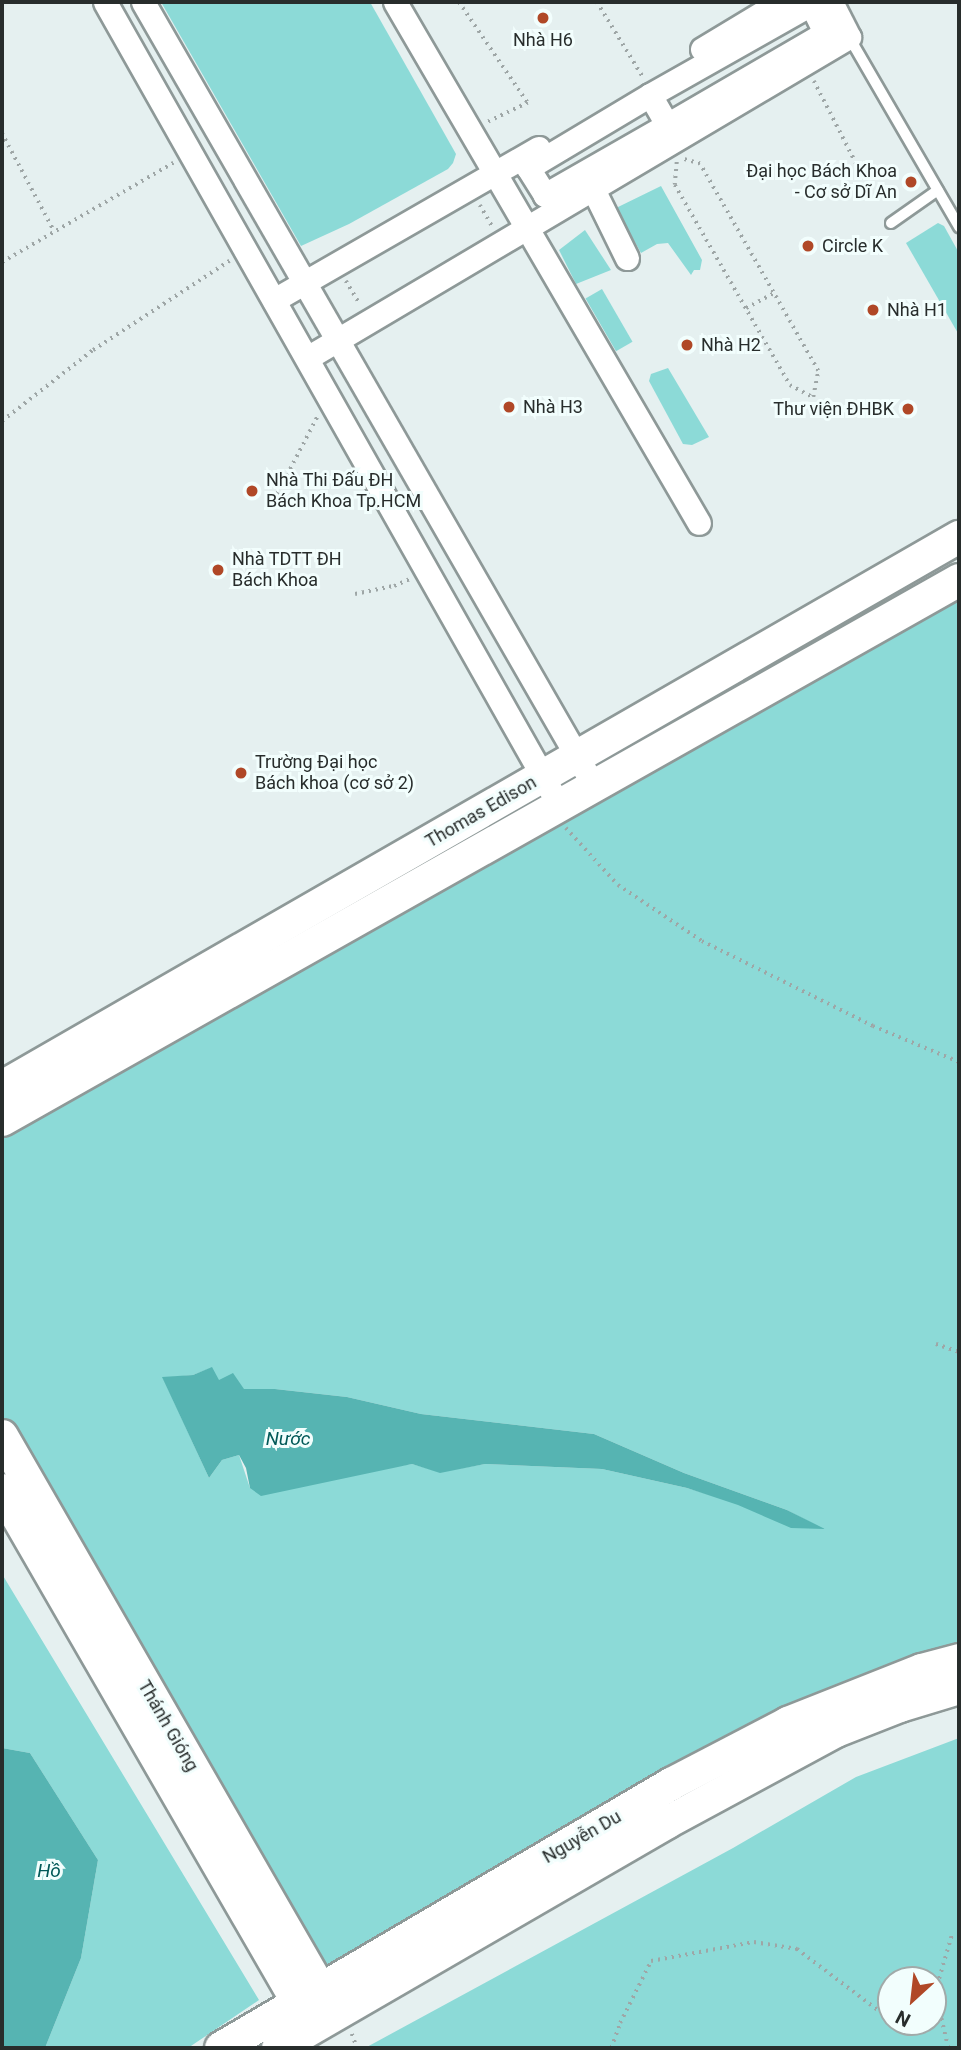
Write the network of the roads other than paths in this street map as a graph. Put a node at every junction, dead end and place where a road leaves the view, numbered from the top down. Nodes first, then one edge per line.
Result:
1 (105, 2) edge
2 (143, 2) edge
3 (396, 2) edge
4 (780, 2) edge
5 (831, 2) edge
6 (849, 37) junction
7 (648, 89) junction
8 (198, 98) junction
9 (169, 114) junction
10 (667, 125) junction
11 (495, 174) junction
12 (593, 189) junction
13 (938, 190) junction
14 (891, 223) dead end
15 (959, 227) edge
16 (527, 228) junction
17 (627, 258) dead end
18 (304, 284) junction
19 (274, 300) junction
20 (337, 341) junction
21 (307, 359) junction
22 (699, 523) dead end
23 (959, 537) edge
24 (467, 569) junction
25 (431, 579) junction
26 (959, 580) edge
27 (575, 758) junction
28 (543, 776) junction
29 (594, 786) junction
30 (555, 808) junction
31 (2, 1087) edge
32 (2, 1120) edge
33 (2, 1436) edge
34 (2, 1490) edge
35 (102, 1637) junction
36 (959, 1660) edge
37 (959, 1688) edge
38 (658, 1811) junction
39 (316, 2009) junction
40 (221, 2048) edge
41 (278, 2048) edge

1 - 9 street
2 - 8 street
3 - 11 street
4 - 7 street
5 - 6 street
6 - 12 street
6 - 13 lane
7 - 10 street
7 - 10 street
7 - 10 street
7 - 11 street
8 - 9 street
8 - 18 street
9 - 19 street
11 - 16 street
11 - 18 street
12 - 16 street
12 - 17 street
13 - 14 lane
13 - 15 lane
16 - 20 street
16 - 22 street
18 - 19 street
18 - 20 street
19 - 21 street
20 - 21 street
20 - 24 street
21 - 25 street
23 - 27 street, Thomas Edison
24 - 25 street
24 - 27 street
25 - 28 street
26 - 29 street, Thomas Edison
27 - 28 street, Thomas Edison
27 - 29 street
28 - 30 street
28 - 31 street, Thomas Edison
29 - 30 street, Thomas Edison
30 - 32 street, Thomas Edison
33 - 35 street, Thánh Gióng
34 - 35 street, Thánh Gióng
35 - 39 street, Thánh Gióng
36 - 38 street, Nguyễn Du
37 - 38 street, Nguyễn Du
38 - 39 street, Nguyễn Du
39 - 40 street, Nguyễn Du
39 - 41 street, Nguyễn Du

